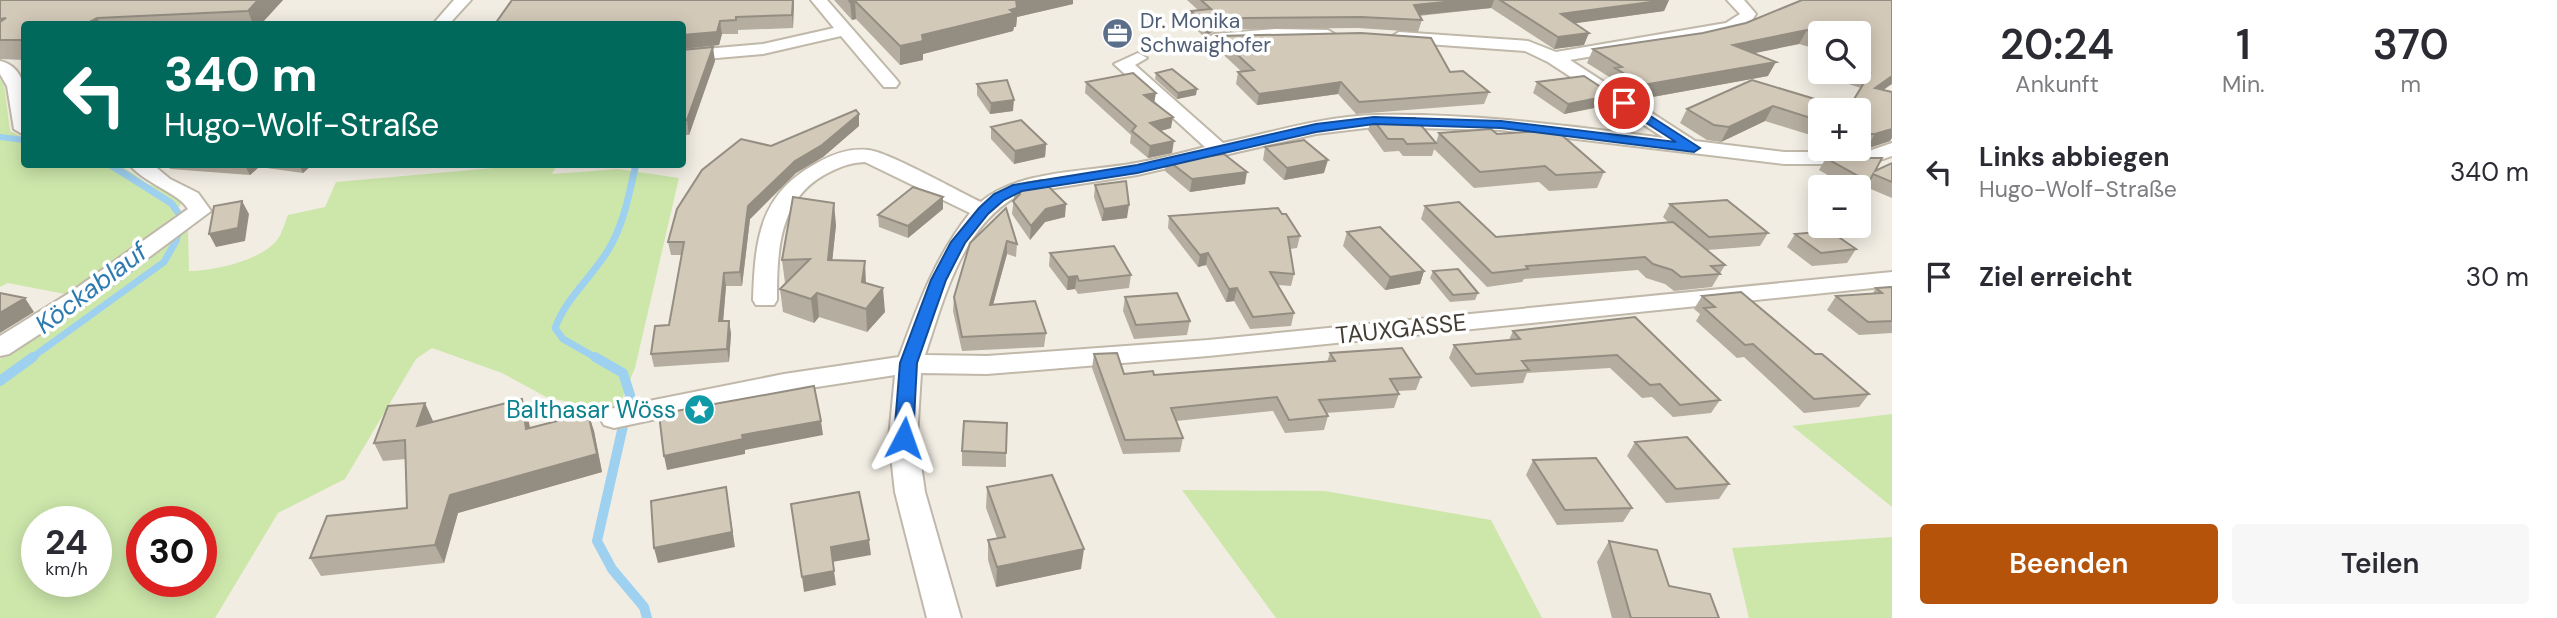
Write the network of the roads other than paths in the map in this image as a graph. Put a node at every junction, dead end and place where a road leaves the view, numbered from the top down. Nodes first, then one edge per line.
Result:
1 (463, 0) edge
2 (819, 0) edge
3 (1735, 0) edge
4 (444, 21) edge
5 (848, 30) junction
6 (1351, 36) edge
7 (1386, 37) edge
8 (1213, 39) dead end
9 (686, 56) edge
10 (1138, 58) dead end
11 (1554, 58) junction
12 (21, 66) edge
13 (3, 67) edge
14 (890, 83) dead end
15 (21, 102) edge
16 (1694, 148) junction
17 (1892, 149) edge
18 (1219, 150) junction
19 (1871, 157) edge
20 (1808, 158) edge
21 (1871, 159) edge
22 (144, 168) edge
23 (1892, 168) edge
24 (984, 211) junction
25 (1892, 279) edge
26 (765, 300) dead end
27 (0, 348) edge
28 (909, 363) junction
29 (620, 418) dead end
30 (944, 618) edge

1 - 4 street
2 - 5 street
3 - 11 street
5 - 9 street
5 - 14 street
6 - 8 street
7 - 11 street
10 - 18 street
11 - 16 street
12 - 13 street
13 - 15 street
16 - 18 street
16 - 20 street
17 - 19 street
18 - 24 street
21 - 23 street
22 - 27 street
24 - 26 street
24 - 28 street
25 - 28 street, TAUXGASSE
28 - 29 street, TAUXGASSE
28 - 30 street

